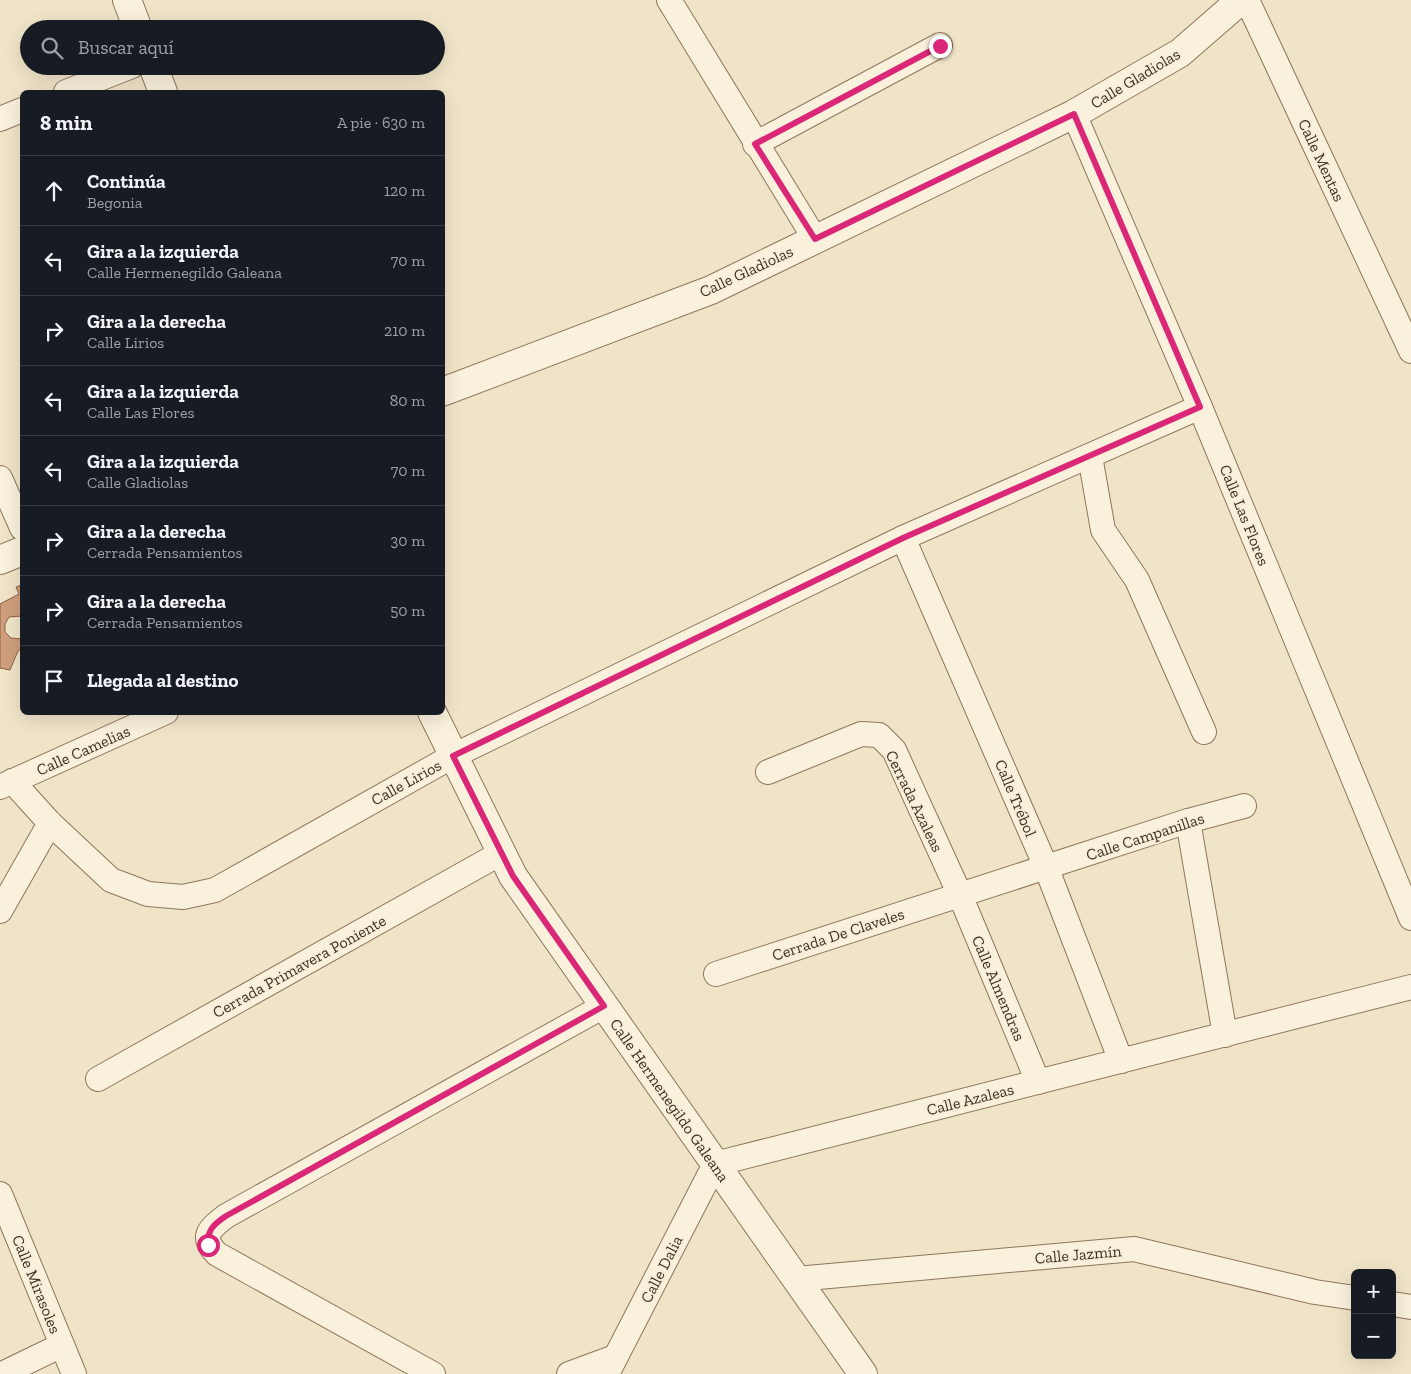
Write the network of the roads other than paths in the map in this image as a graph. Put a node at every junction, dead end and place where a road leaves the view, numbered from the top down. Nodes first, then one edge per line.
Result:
1 (127, 0) edge
2 (669, 0) edge
3 (1242, 0) edge
4 (1248, 0) edge
5 (135, 20) edge
6 (940, 46) dead end
7 (109, 75) edge
8 (156, 75) edge
9 (71, 90) edge
10 (162, 90) edge
11 (20, 111) edge
12 (1074, 114) junction
13 (0, 118) edge
14 (755, 144) junction
15 (815, 239) junction
16 (1404, 317) edge
17 (1411, 351) edge
18 (445, 391) edge
19 (1200, 407) junction
20 (1090, 456) junction
21 (0, 478) edge
22 (20, 523) edge
23 (903, 538) junction
24 (20, 552) edge
25 (0, 560) edge
26 (159, 715) edge
27 (433, 715) edge
28 (1204, 732) dead end
29 (453, 756) junction
30 (768, 772) dead end
31 (6, 784) edge
32 (1244, 806) dead end
33 (1188, 821) junction
34 (50, 823) junction
35 (501, 853) junction
36 (1046, 867) junction
37 (960, 895) junction
38 (0, 911) edge
39 (1411, 918) edge
40 (716, 974) dead end
41 (1411, 987) edge
42 (604, 1006) junction
43 (1225, 1035) junction
44 (1121, 1061) junction
45 (98, 1079) dead end
46 (1038, 1082) junction
47 (715, 1164) junction
48 (1, 1197) edge
49 (796, 1279) junction
50 (1351, 1297) edge
51 (1396, 1305) edge
52 (1411, 1307) edge
53 (62, 1345) junction
54 (611, 1366) edge
55 (2, 1374) edge
56 (74, 1374) edge
57 (433, 1374) edge
58 (569, 1374) edge
59 (863, 1374) edge

1 - 5 street
2 - 14 street
3 - 12 street, Calle Gladiolas
4 - 16 street, Calle Mentas
6 - 14 street
7 - 9 street
8 - 10 street
11 - 13 street
12 - 15 street, Calle Gladiolas
12 - 19 street, Calle Las Flores
14 - 15 street
15 - 18 street, Calle Gladiolas
16 - 17 street, Calle Mentas
19 - 20 street, Calle Lirios
19 - 39 street, Calle Las Flores
20 - 23 street, Calle Lirios
20 - 28 street
21 - 22 street
23 - 29 street, Calle Lirios
23 - 36 street, Calle Trébol
24 - 25 street
26 - 31 street, Calle Camelias
27 - 29 street, Calle Hermenegildo Galeana
29 - 34 street, Calle Lirios
29 - 35 street, Calle Hermenegildo Galeana
30 - 37 street, Cerrada Azaleas
31 - 34 street, Calle Lirios
32 - 33 street, Calle Campanillas
33 - 36 street, Calle Campanillas
33 - 43 street
34 - 38 street
35 - 42 street, Calle Hermenegildo Galeana
35 - 45 street, Cerrada Primavera Poniente
36 - 37 street, Calle Campanillas
36 - 44 street, Calle Trébol
37 - 40 street, Cerrada De Claveles
37 - 46 street, Calle Almendras
41 - 43 street, Calle Azaleas
42 - 47 street, Calle Hermenegildo Galeana
42 - 57 street
43 - 44 street, Calle Azaleas
44 - 46 street, Calle Azaleas
46 - 47 street, Calle Azaleas
47 - 49 street, Calle Hermenegildo Galeana
47 - 54 street, Calle Dalia
48 - 53 street, Calle Mirasoles
49 - 50 street, Calle Jazmín
49 - 59 street, Calle Hermenegildo Galeana
51 - 52 street
53 - 55 street
53 - 56 street, Calle Mirasoles
54 - 58 street

